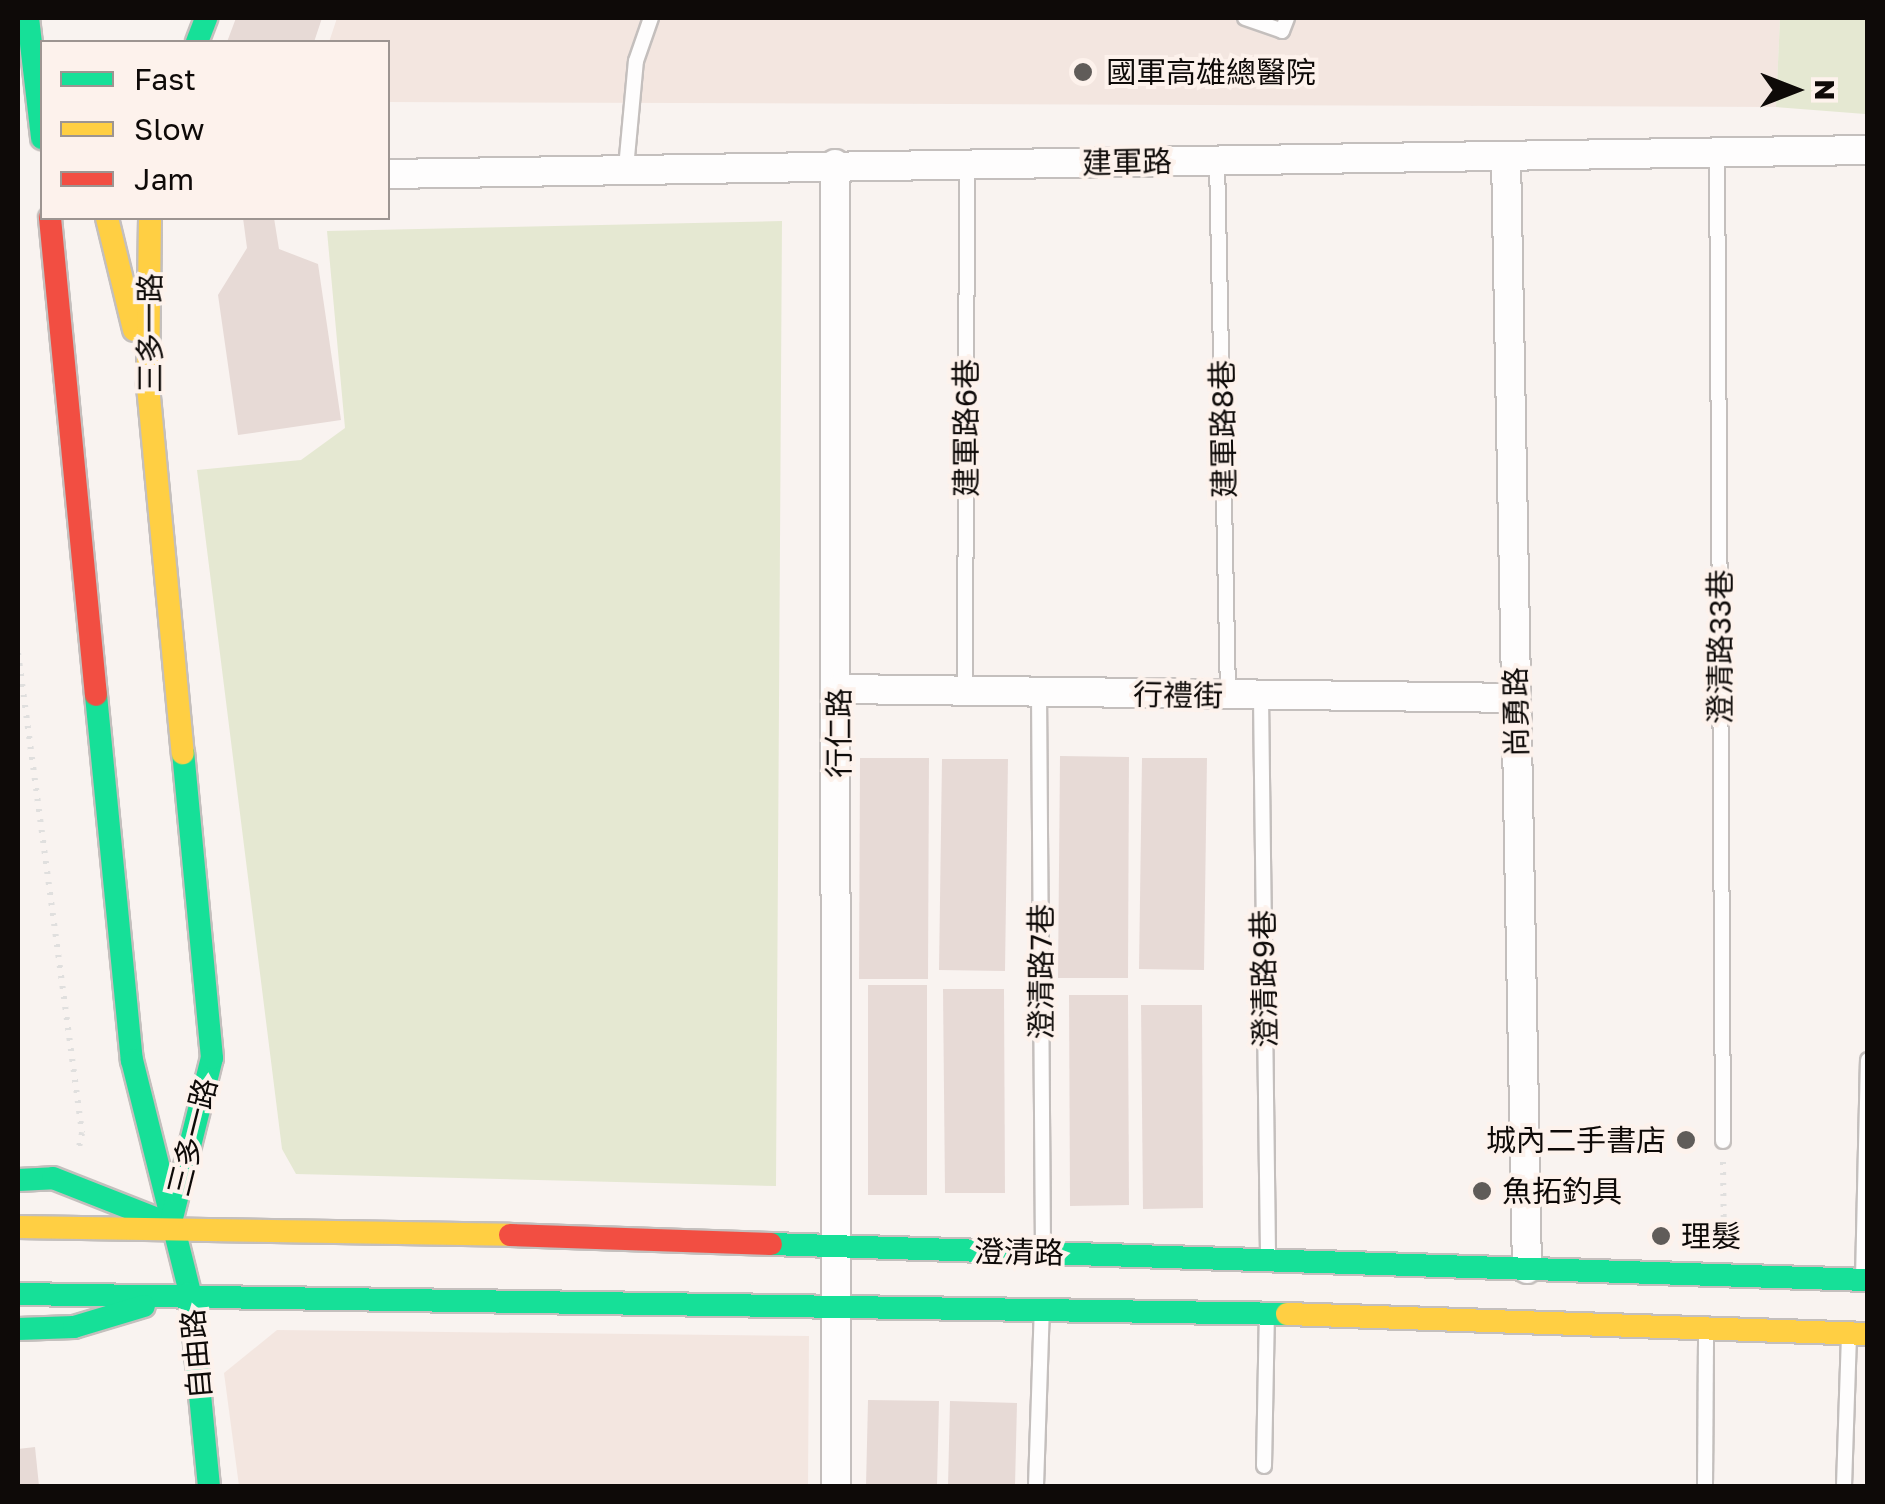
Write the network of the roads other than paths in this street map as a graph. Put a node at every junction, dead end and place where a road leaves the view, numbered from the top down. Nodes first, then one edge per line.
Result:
1 (652, 18) edge
2 (1245, 18) edge
3 (1287, 18) edge
4 (29, 19) edge
5 (40, 49) edge
6 (40, 120) edge
7 (1868, 150) edge
8 (1716, 153) junction
9 (1506, 156) junction
10 (1217, 160) junction
11 (836, 164) junction
12 (967, 165) junction
13 (626, 168) junction
14 (390, 174) edge
15 (50, 220) edge
16 (107, 220) edge
17 (150, 220) edge
18 (148, 386) junction
19 (840, 690) junction
20 (965, 692) junction
21 (1039, 692) junction
22 (1228, 697) junction
23 (1261, 697) junction
24 (1516, 698) junction
25 (1868, 1060) edge
26 (1723, 1141) road end
27 (18, 1180) edge
28 (171, 1224) junction
29 (18, 1228) edge
30 (835, 1248) junction
31 (1043, 1252) junction
32 (1268, 1261) junction
33 (1526, 1269) junction
34 (1865, 1280) edge
35 (190, 1293) junction
36 (18, 1294) edge
37 (837, 1302) junction
38 (1042, 1305) junction
39 (1267, 1312) junction
40 (1706, 1328) junction
41 (18, 1330) edge
42 (1858, 1334) edge
43 (1264, 1466) dead end
44 (208, 1486) edge
45 (836, 1486) edge
46 (1036, 1486) edge
47 (1705, 1486) edge
48 (1844, 1486) edge

1 - 13 lane
2 - 3 lane
4 - 5 street
4 - 6 street
7 - 8 street, 建軍路
8 - 9 street, 建軍路
8 - 26 lane, 澄清路33巷
9 - 10 street, 建軍路
9 - 24 street, 尚勇路
10 - 12 street, 建軍路
10 - 22 lane, 建軍路8巷
11 - 12 street, 建軍路
11 - 13 street, 建軍路
11 - 19 street, 行仁路
12 - 20 lane, 建軍路6巷
13 - 14 street, 建軍路
15 - 28 street, 三多一路
16 - 18 street
17 - 18 street, 三多一路
18 - 28 street, 三多一路
19 - 20 street, 行禮街
19 - 30 street, 行仁路
20 - 21 street, 行禮街
21 - 22 street, 行禮街
21 - 31 lane, 澄清路7巷
22 - 23 street, 行禮街
23 - 24 street, 行禮街
23 - 32 lane, 澄清路9巷
24 - 33 street, 尚勇路
25 - 34 lane
27 - 28 street
28 - 29 street, 澄清路
28 - 30 street, 澄清路
28 - 35 street, 自由路
30 - 31 street, 澄清路
30 - 37 street, 行仁路
31 - 32 street, 澄清路
32 - 33 street, 澄清路
33 - 34 street, 澄清路
35 - 36 street, 澄清路
35 - 37 street, 澄清路
35 - 41 street
35 - 44 street, 自由路
37 - 38 street, 澄清路
37 - 45 street, 行仁路
38 - 39 street, 澄清路
38 - 46 lane
39 - 40 street, 澄清路
39 - 43 lane
40 - 42 street, 澄清路
40 - 47 lane
42 - 48 lane

